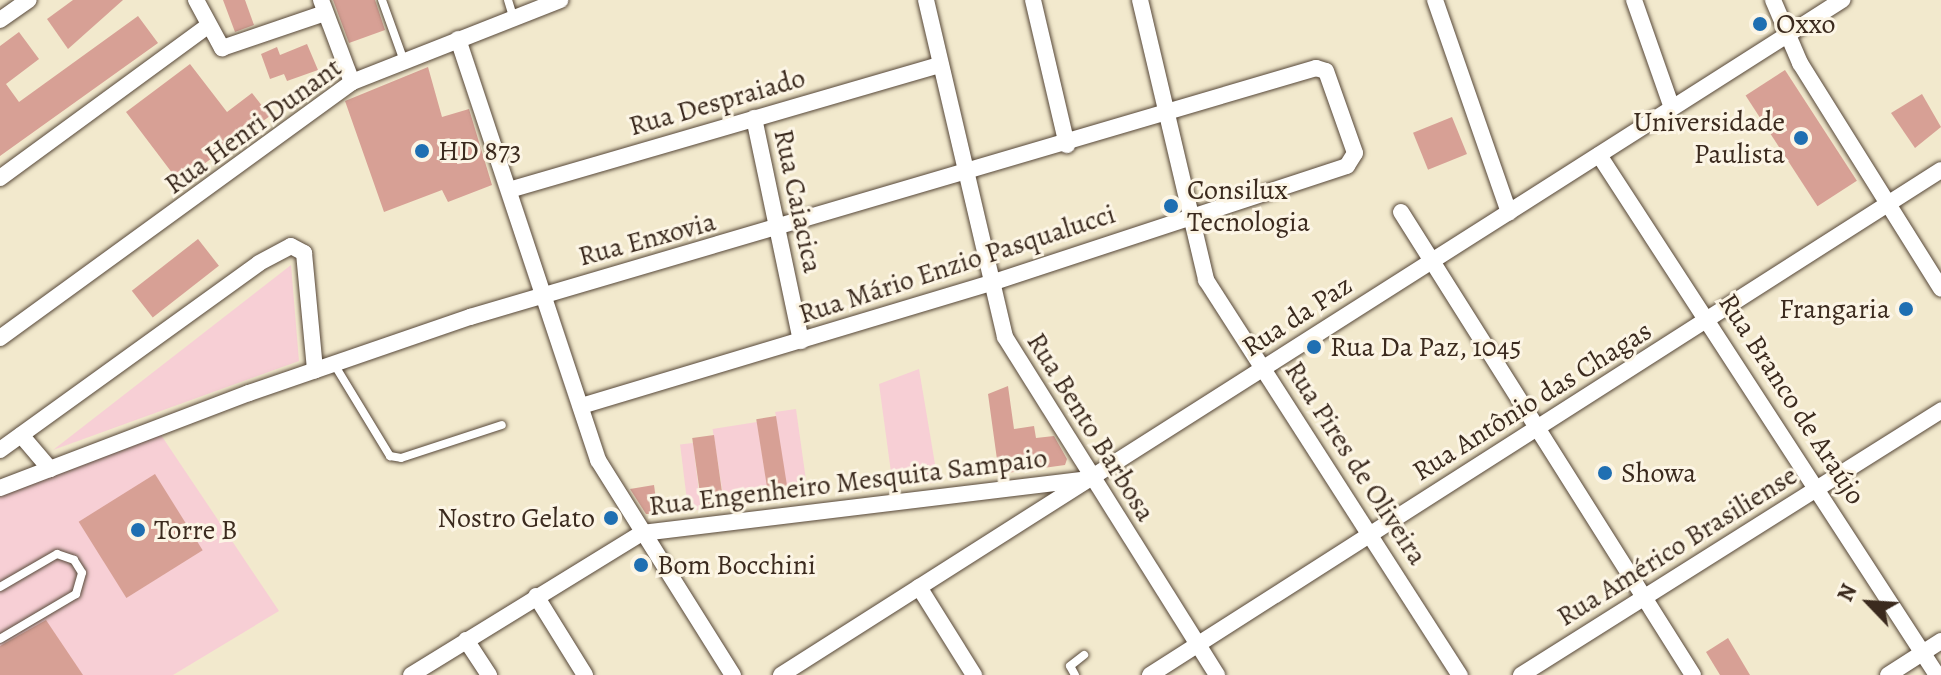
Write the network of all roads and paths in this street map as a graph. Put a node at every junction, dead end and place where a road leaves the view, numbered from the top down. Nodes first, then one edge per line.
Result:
1 (29, 0) edge
2 (196, 0) edge
3 (382, 0) edge
4 (560, 0) edge
5 (926, 0) edge
6 (1033, 0) edge
7 (1140, 0) edge
8 (1435, 0) edge
9 (1634, 0) edge
10 (1773, 0) edge
11 (1842, 0) edge
12 (323, 6) edge
13 (518, 7) edge
14 (0, 20) edge
15 (206, 27) junction
16 (1785, 35) junction
17 (458, 39) junction
18 (404, 61) junction
19 (940, 65) junction
20 (352, 82) junction
21 (1672, 108) junction
22 (1166, 117) junction
23 (754, 118) junction
24 (1067, 145) junction
25 (1599, 155) junction
26 (1347, 166) joint
27 (1941, 170) edge
28 (966, 175) junction
29 (0, 178) edge
30 (509, 190) junction
31 (1887, 204) junction
32 (1401, 212) dead end
33 (1509, 213) junction
34 (1189, 217) junction
35 (777, 230) junction
36 (1434, 260) junction
37 (991, 283) junction
38 (1941, 289) edge
39 (544, 295) junction
40 (1710, 319) junction
41 (0, 338) edge
42 (801, 341) junction
43 (334, 364) junction
44 (1264, 368) junction
45 (315, 370) junction
46 (581, 406) junction
47 (1941, 410) edge
48 (502, 425) dead end
49 (1540, 428) junction
50 (21, 435) junction
51 (0, 450) edge
52 (50, 469) junction
53 (1092, 478) junction
54 (1819, 487) junction
55 (0, 488) edge
56 (642, 533) junction
57 (1371, 535) junction
58 (0, 587) edge
59 (919, 587) junction
60 (536, 596) junction
61 (1645, 598) junction
62 (0, 639) edge
63 (466, 640) junction
64 (1941, 641) edge
65 (1197, 645) junction
66 (1922, 653) junction
67 (1084, 655) dead end
68 (411, 675) edge
69 (489, 675) edge
70 (585, 675) edge
71 (733, 675) edge
72 (781, 675) edge
73 (974, 675) edge
74 (1075, 675) edge
75 (1150, 675) edge
76 (1217, 675) edge
77 (1460, 675) edge
78 (1521, 675) edge
79 (1693, 675) edge
80 (1888, 675) edge
81 (1937, 675) edge

1 - 14 street
2 - 15 street
3 - 18 lane
4 - 13 street, Rua Henri Dunant
5 - 19 street, Rua Bento Barbosa
6 - 24 street
7 - 22 street, Rua Pires de Oliveira
8 - 33 street
9 - 21 street
10 - 16 street
11 - 16 street, Rua da Paz
12 - 15 street
12 - 20 street
13 - 17 street, Rua Henri Dunant
15 - 29 street
16 - 21 street, Rua da Paz
16 - 31 street
17 - 18 street, Rua Henri Dunant
17 - 30 street
18 - 20 street, Rua Henri Dunant
19 - 23 street, Rua Despraiado
19 - 28 street, Rua Bento Barbosa
20 - 41 street, Rua Henri Dunant
21 - 25 street, Rua da Paz
22 - 24 street, Rua Enxovia
22 - 26 street, Rua Enxovia
22 - 34 street, Rua Pires de Oliveira
23 - 30 street, Rua Despraiado
23 - 35 street, Rua Caiacica
24 - 28 street, Rua Enxovia
25 - 33 street, Rua da Paz
25 - 40 street, Rua Branco de Araújo
26 - 34 street, Rua Mário Enzio Pasqualucci
27 - 31 street, Rua Antônio das Chagas
28 - 35 street, Rua Enxovia
28 - 37 street, Rua Bento Barbosa
30 - 39 street
31 - 38 street
31 - 40 street, Rua Antônio das Chagas
32 - 36 street
33 - 36 street, Rua da Paz
34 - 37 street, Rua Mário Enzio Pasqualucci
34 - 44 street, Rua Pires de Oliveira
35 - 39 street, Rua Enxovia
35 - 42 street, Rua Caiacica
36 - 44 street, Rua da Paz
36 - 49 street
37 - 42 street, Rua Mário Enzio Pasqualucci
37 - 53 street, Rua Bento Barbosa
39 - 43 street, Rua Enxovia
39 - 46 street
40 - 49 street, Rua Antônio das Chagas
40 - 54 street, Rua Branco de Araújo
42 - 46 street, Rua Mário Enzio Pasqualucci
43 - 45 street, Rua Enxovia
43 - 48 lane
44 - 53 street, Rua da Paz
44 - 57 street, Rua Pires de Oliveira
45 - 50 street
45 - 52 street, Rua Enxovia
46 - 56 street
47 - 54 street, Rua Américo Brasiliense
49 - 57 street, Rua Antônio das Chagas
49 - 61 street
50 - 51 street
50 - 52 street
52 - 55 street, Rua Enxovia
53 - 56 street, Rua Engenheiro Mesquita Sampaio
53 - 59 street, Rua da Paz
53 - 65 street, Rua Bento Barbosa
54 - 61 street, Rua Américo Brasiliense
54 - 66 street, Rua Branco de Araújo
56 - 60 street, Rua Engenheiro Mesquita Sampaio
56 - 71 street
57 - 65 street, Rua Antônio das Chagas
57 - 77 street, Rua Pires de Oliveira
58 - 62 lane
59 - 72 street, Rua da Paz
59 - 73 street
60 - 63 street, Rua Engenheiro Mesquita Sampaio
60 - 70 street
61 - 78 street, Rua Américo Brasiliense
61 - 79 street
63 - 68 street, Rua Engenheiro Mesquita Sampaio
63 - 69 street
64 - 66 street
65 - 75 street, Rua Antônio das Chagas
65 - 76 street, Rua Bento Barbosa
66 - 80 street
66 - 81 street, Rua Branco de Araújo
67 - 74 lane

